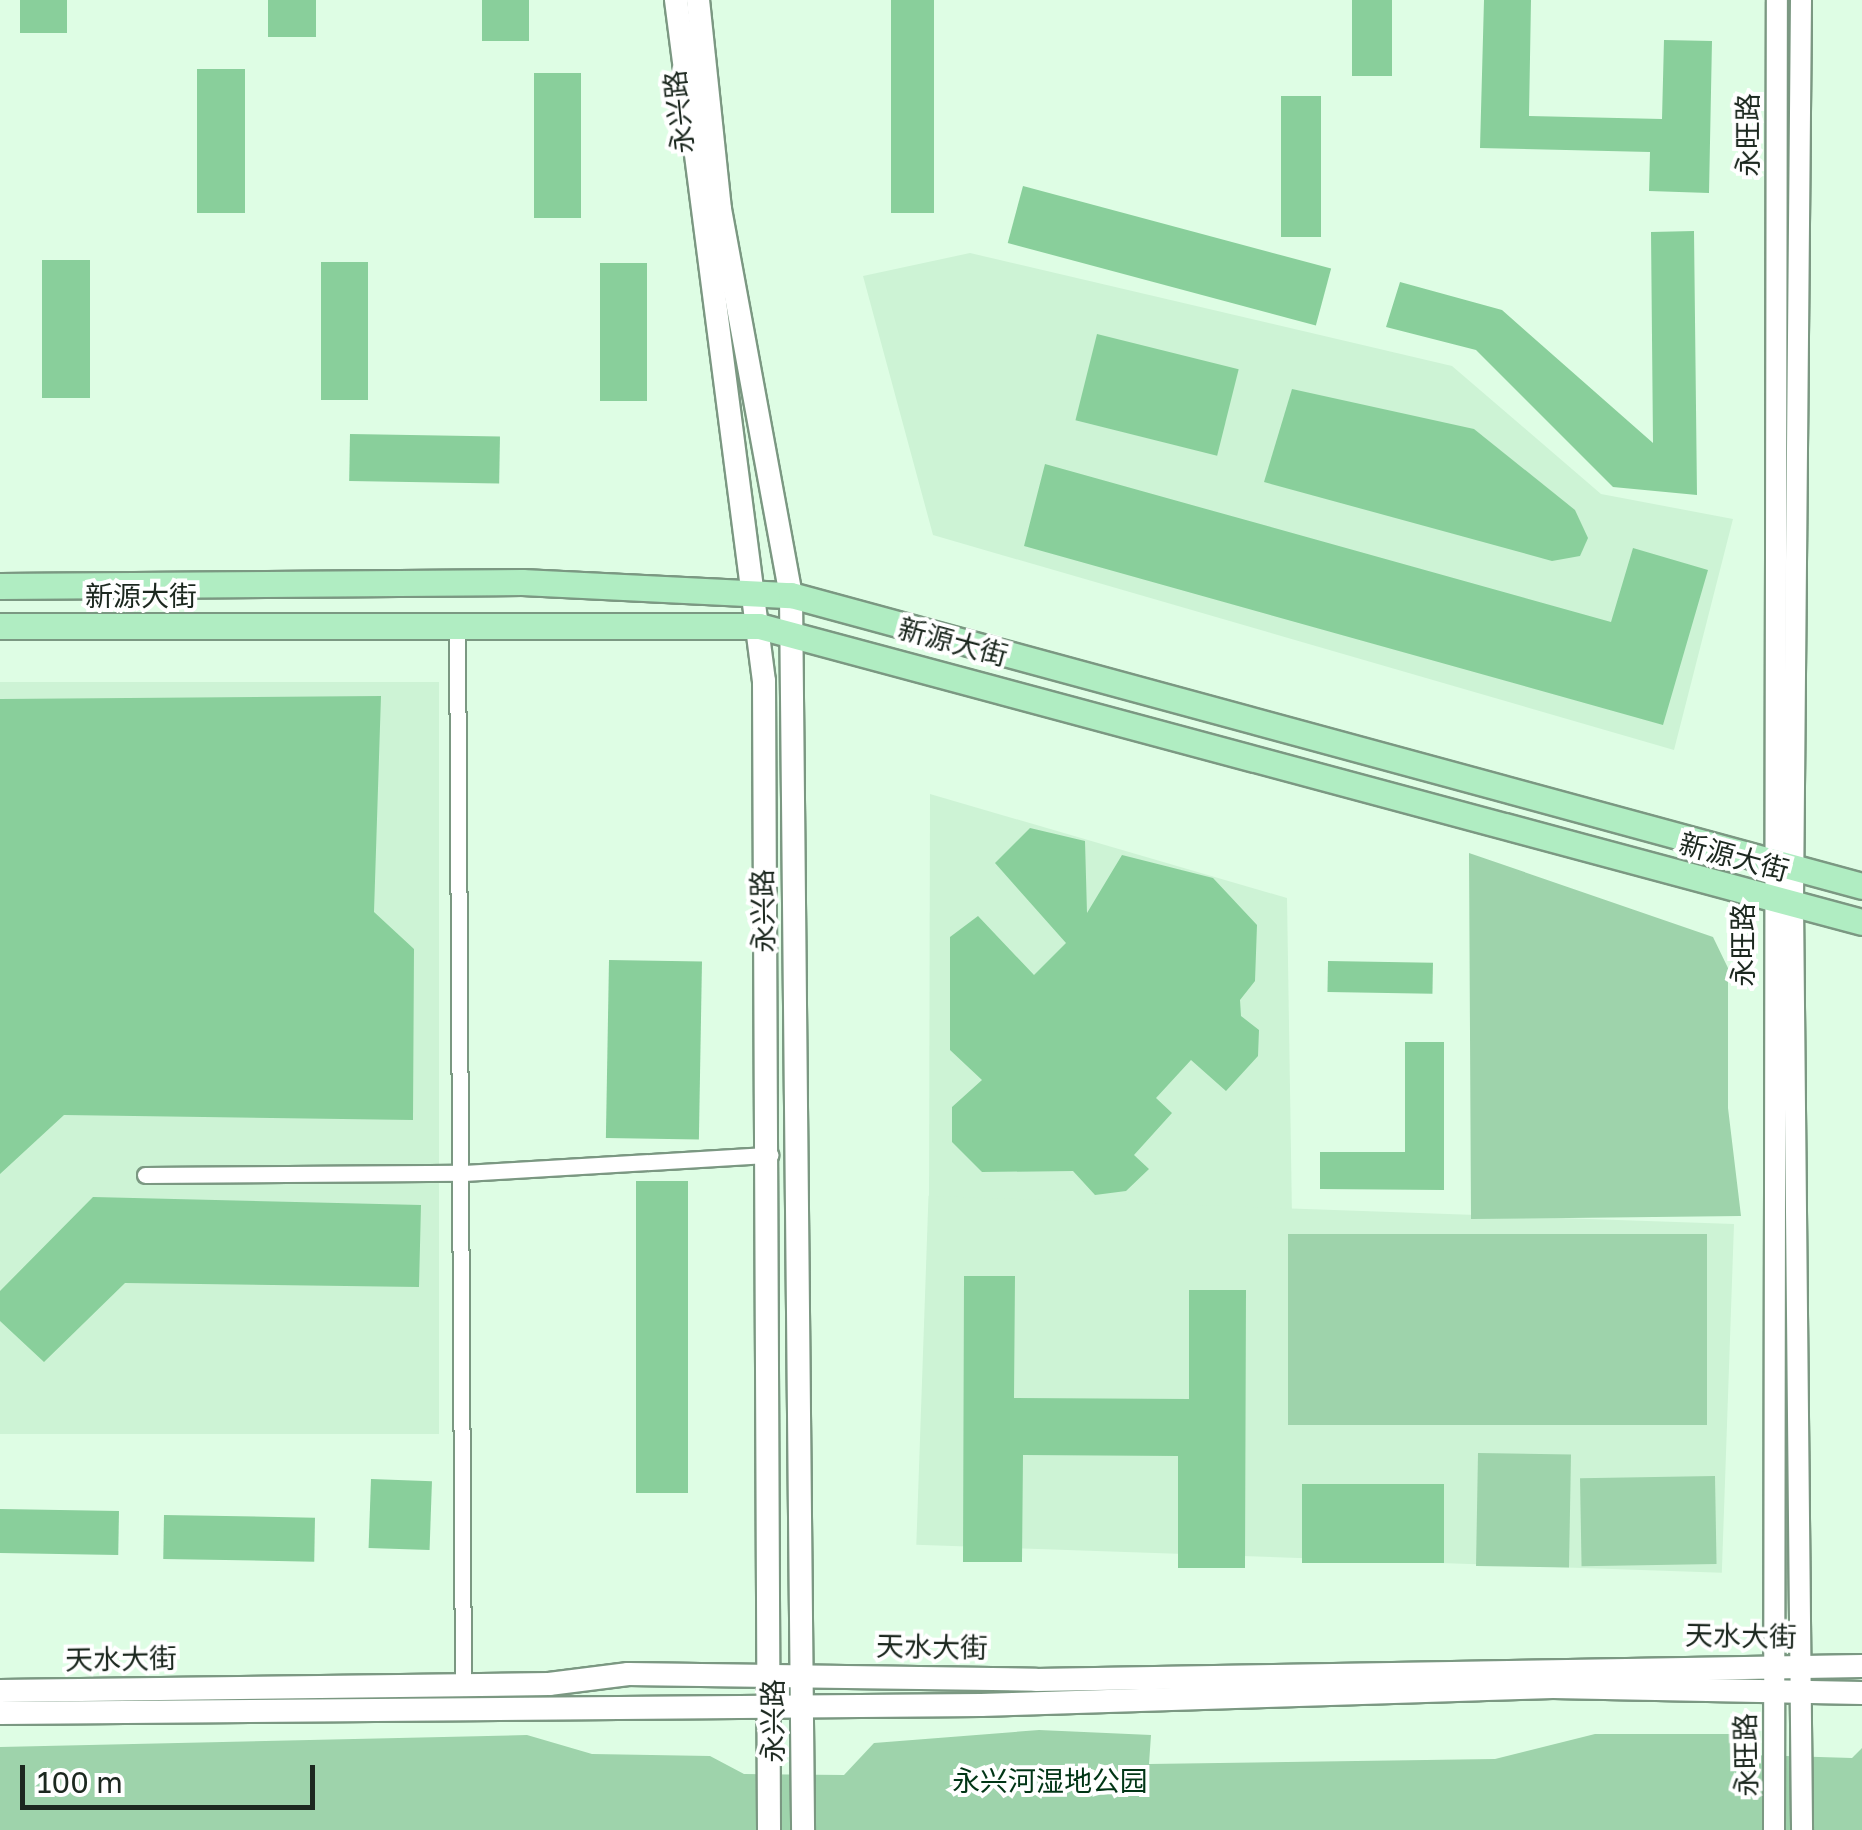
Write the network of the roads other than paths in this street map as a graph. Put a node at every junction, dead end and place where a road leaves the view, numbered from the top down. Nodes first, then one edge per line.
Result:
1 (676, 0) edge
2 (698, 0) edge
3 (1776, 0) edge
4 (1801, 0) edge
5 (0, 586) edge
6 (759, 594) junction
7 (791, 595) junction
8 (457, 621) junction
9 (0, 626) edge
10 (759, 626) junction
11 (790, 632) junction
12 (1782, 863) junction
13 (1862, 886) edge
14 (1782, 901) junction
15 (1862, 922) edge
16 (770, 1155) junction
17 (464, 1173) junction
18 (146, 1176) dead end
19 (1771, 1663) junction
20 (1804, 1666) junction
21 (1862, 1666) edge
22 (770, 1674) junction
23 (802, 1674) junction
24 (462, 1685) junction
25 (0, 1690) edge
26 (1772, 1690) junction
27 (1804, 1692) junction
28 (1862, 1692) edge
29 (770, 1704) junction
30 (802, 1704) junction
31 (0, 1713) edge
32 (770, 1830) edge
33 (803, 1830) edge
34 (1774, 1830) edge
35 (1802, 1830) edge

1 - 6 main road, 永兴路
2 - 7 main road, 永兴路
3 - 12 street, 永旺路
4 - 12 street, 永旺路
5 - 6 main road, 新源大街
6 - 7 main road, 新源大街
6 - 10 main road, 永兴路
7 - 11 main road, 永兴路
7 - 12 main road, 新源大街
8 - 9 main road, 新源大街
8 - 10 main road, 新源大街
8 - 17 street
10 - 11 main road, 新源大街
10 - 16 main road, 永兴路
11 - 14 main road, 新源大街
11 - 23 main road, 永兴路
12 - 13 main road, 新源大街
12 - 14 street, 永旺路
14 - 15 main road, 新源大街
14 - 19 street, 永旺路
14 - 20 street, 永旺路
16 - 17 street
16 - 22 main road, 永兴路
17 - 18 street
17 - 24 street
19 - 20 main road, 天水大街
19 - 23 main road, 天水大街
19 - 26 street, 永旺路
20 - 21 main road, 天水大街
20 - 27 street, 永旺路
22 - 23 main road, 天水大街
22 - 24 main road, 天水大街
22 - 29 main road, 永兴路
23 - 30 main road, 永兴路
24 - 25 main road, 天水大街
26 - 27 main road, 天水大街
26 - 30 main road, 天水大街
26 - 34 street, 永旺路
27 - 28 main road, 天水大街
27 - 35 street, 永旺路
29 - 30 main road, 天水大街
29 - 31 main road, 天水大街
29 - 32 main road, 永兴路
30 - 33 main road, 永兴路

